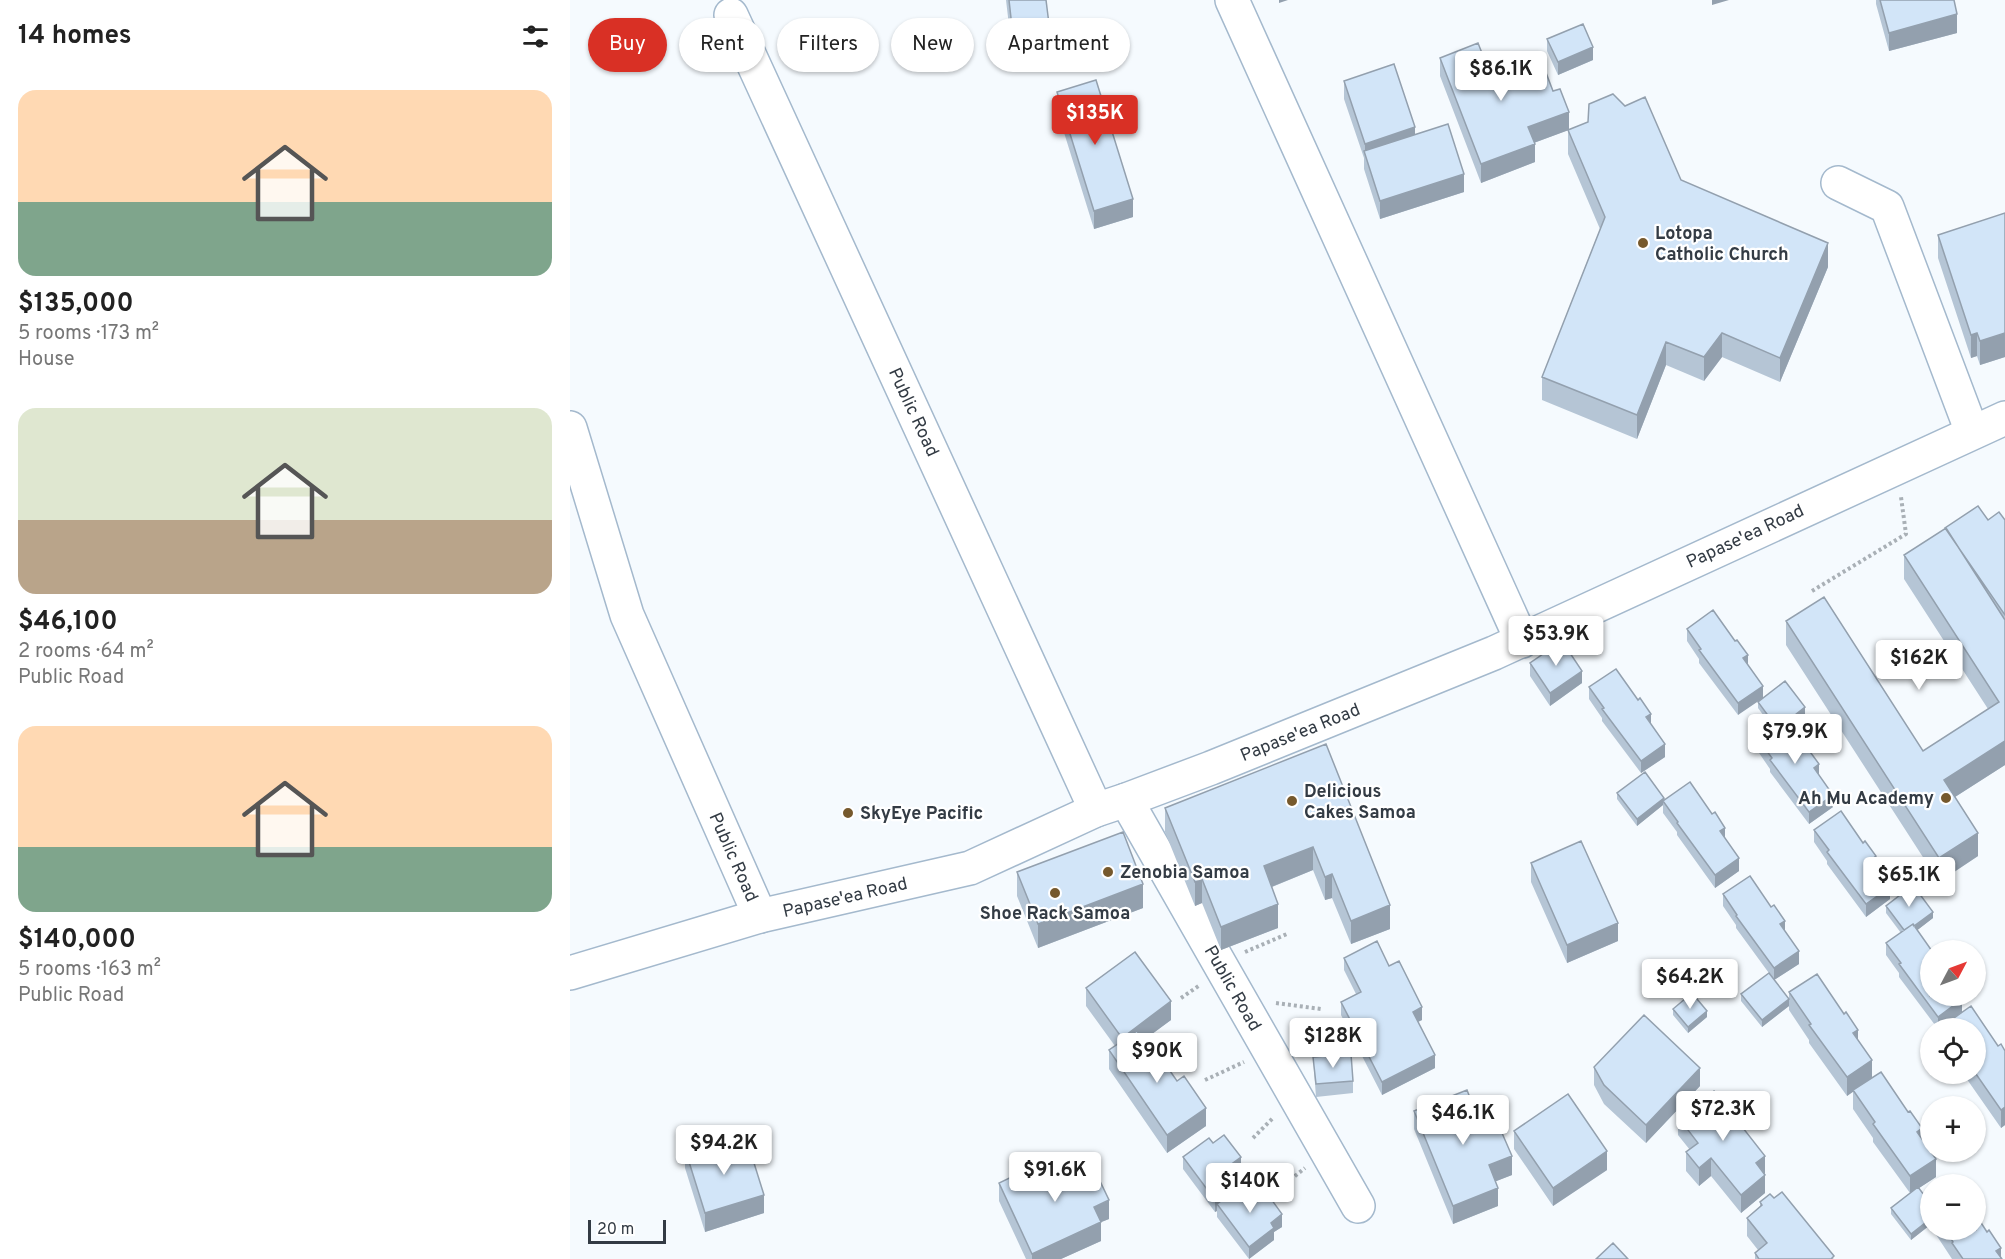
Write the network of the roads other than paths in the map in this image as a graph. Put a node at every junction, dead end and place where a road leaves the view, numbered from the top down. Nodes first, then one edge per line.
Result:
1 (1232, 0) edge
2 (730, 15) dead end
3 (1838, 183) dead end
4 (2005, 418) edge
5 (570, 428) edge
6 (1972, 432) junction
7 (1522, 641) junction
8 (1111, 805) junction
9 (760, 916) junction
10 (570, 973) edge
11 (1359, 1206) dead end

1 - 7 street
2 - 8 street, Public Road
3 - 6 street
4 - 6 street, Papase'ea Road
5 - 9 street, Public Road
6 - 7 street, Papase'ea Road
7 - 8 street, Papase'ea Road
8 - 9 street, Papase'ea Road
8 - 11 street, Public Road
9 - 10 street, Papase'ea Road

